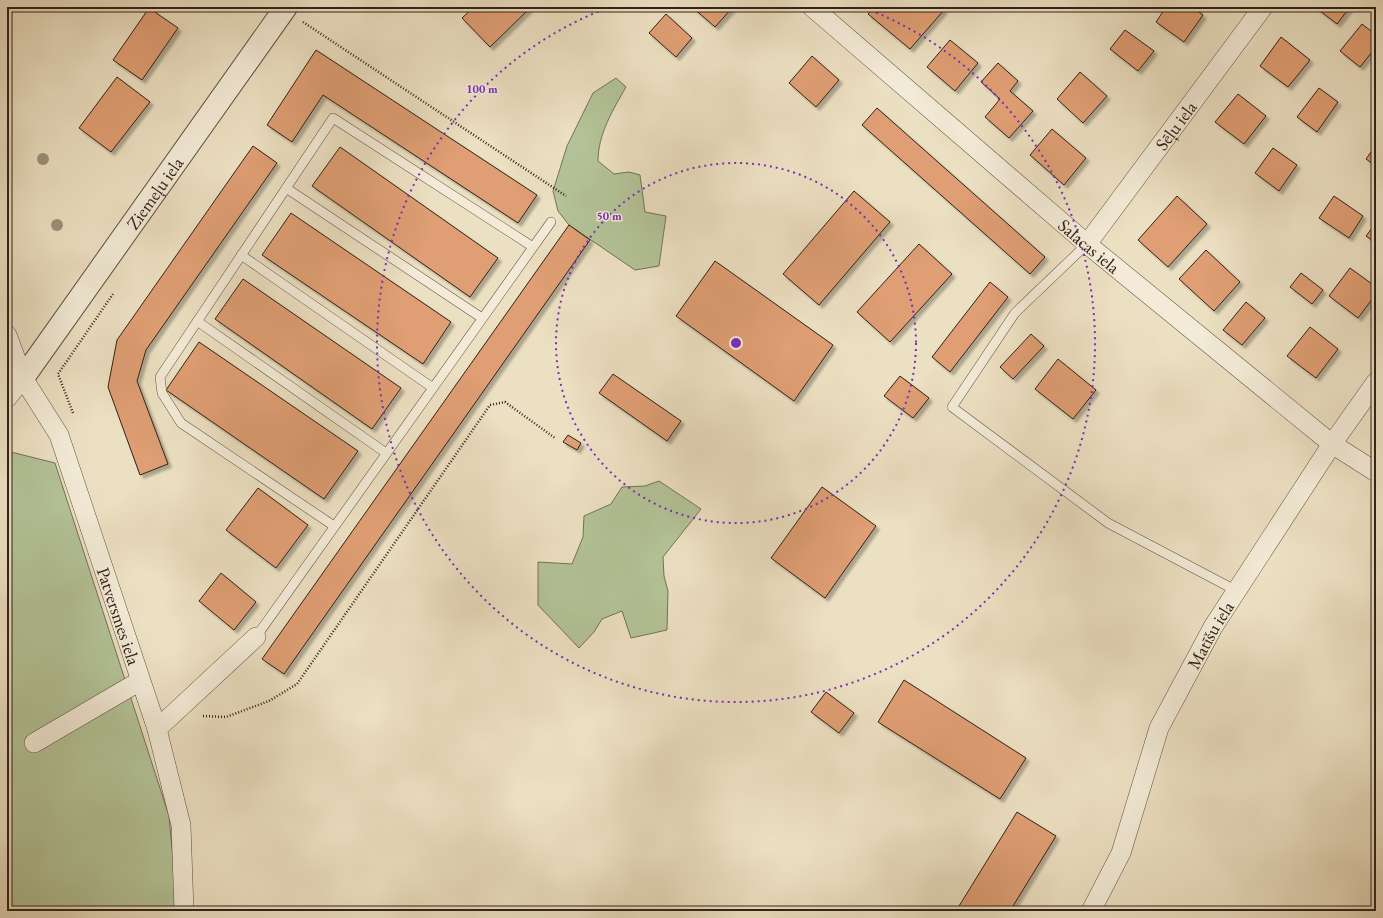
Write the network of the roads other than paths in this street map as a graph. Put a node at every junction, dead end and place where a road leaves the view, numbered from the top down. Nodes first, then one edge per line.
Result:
1 (812, 7) edge
2 (1260, 8) edge
3 (297, 15) edge
4 (286, 188) junction
5 (551, 222) dead end
6 (1087, 244) junction
7 (533, 247) junction
8 (241, 256) junction
9 (482, 318) junction
10 (197, 321) junction
11 (7, 335) edge
12 (23, 378) junction
13 (1376, 382) edge
14 (433, 388) junction
15 (7, 398) edge
16 (1332, 444) junction
17 (386, 453) junction
18 (1376, 472) edge
19 (334, 526) junction
20 (1237, 591) junction
21 (256, 637) joint
22 (140, 681) junction
23 (157, 729) junction
24 (34, 743) dead end
25 (184, 911) edge
26 (1090, 911) edge

1 - 6 street, Salacas iela
2 - 6 street, Sēļu iela
3 - 12 street, Ziemeļu iela
4 - 7 lane
4 - 8 lane
4 - 9 lane
5 - 7 lane
6 - 16 street, Salacas iela
6 - 20 lane
7 - 9 lane
8 - 10 lane
8 - 14 lane
9 - 14 lane
10 - 17 lane
10 - 19 lane
11 - 12 street, Patversmes iela
12 - 15 street
12 - 22 street, Patversmes iela
13 - 16 street, Matīšu iela
14 - 17 lane
16 - 18 street, Salacas iela
16 - 20 street, Matīšu iela
17 - 19 lane
19 - 21 lane
20 - 26 street, Matīšu iela
21 - 23 street
22 - 23 street, Patversmes iela
22 - 24 street
23 - 25 street, Patversmes iela

